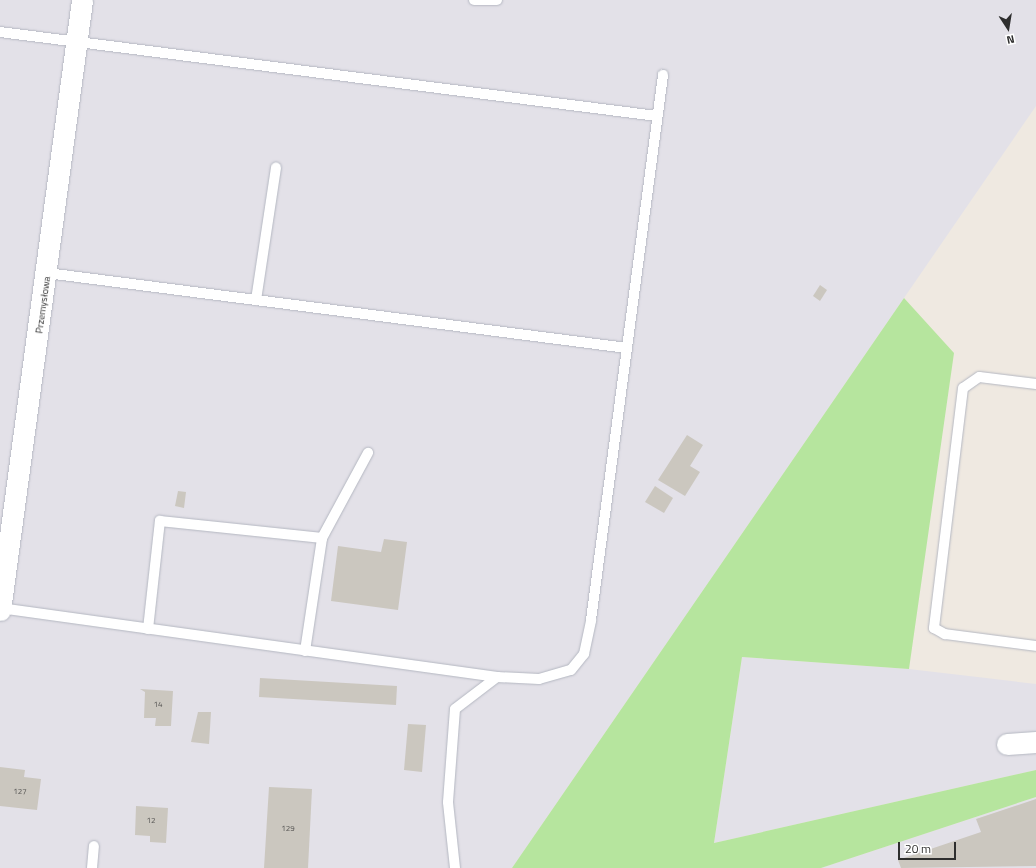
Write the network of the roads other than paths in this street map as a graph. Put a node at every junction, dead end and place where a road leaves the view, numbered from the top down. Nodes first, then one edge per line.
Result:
1 (82, 0) edge
2 (474, 0) edge
3 (496, 0) edge
4 (0, 32) edge
5 (76, 41) junction
6 (663, 74) dead end
7 (657, 116) junction
8 (276, 167) dead end
9 (47, 273) junction
10 (256, 300) junction
11 (627, 348) junction
12 (1036, 384) edge
13 (368, 453) dead end
14 (322, 538) junction
15 (0, 609) edge
16 (148, 629) junction
17 (1036, 646) edge
18 (305, 651) junction
19 (497, 677) junction
20 (1036, 742) edge
21 (1007, 744) dead end
22 (94, 846) dead end
23 (92, 868) edge
24 (455, 868) edge

1 - 5 street, Przemysłowa
2 - 3 lane
4 - 5 lane
5 - 7 lane
5 - 9 street, Przemysłowa
6 - 7 lane
7 - 11 lane
8 - 10 lane
9 - 10 lane
9 - 15 street, Przemysłowa
10 - 11 lane
11 - 19 lane
12 - 17 lane
13 - 14 lane
14 - 16 lane
14 - 18 lane
15 - 16 lane
16 - 18 lane
18 - 19 lane
19 - 24 lane
20 - 21 street
22 - 23 lane

